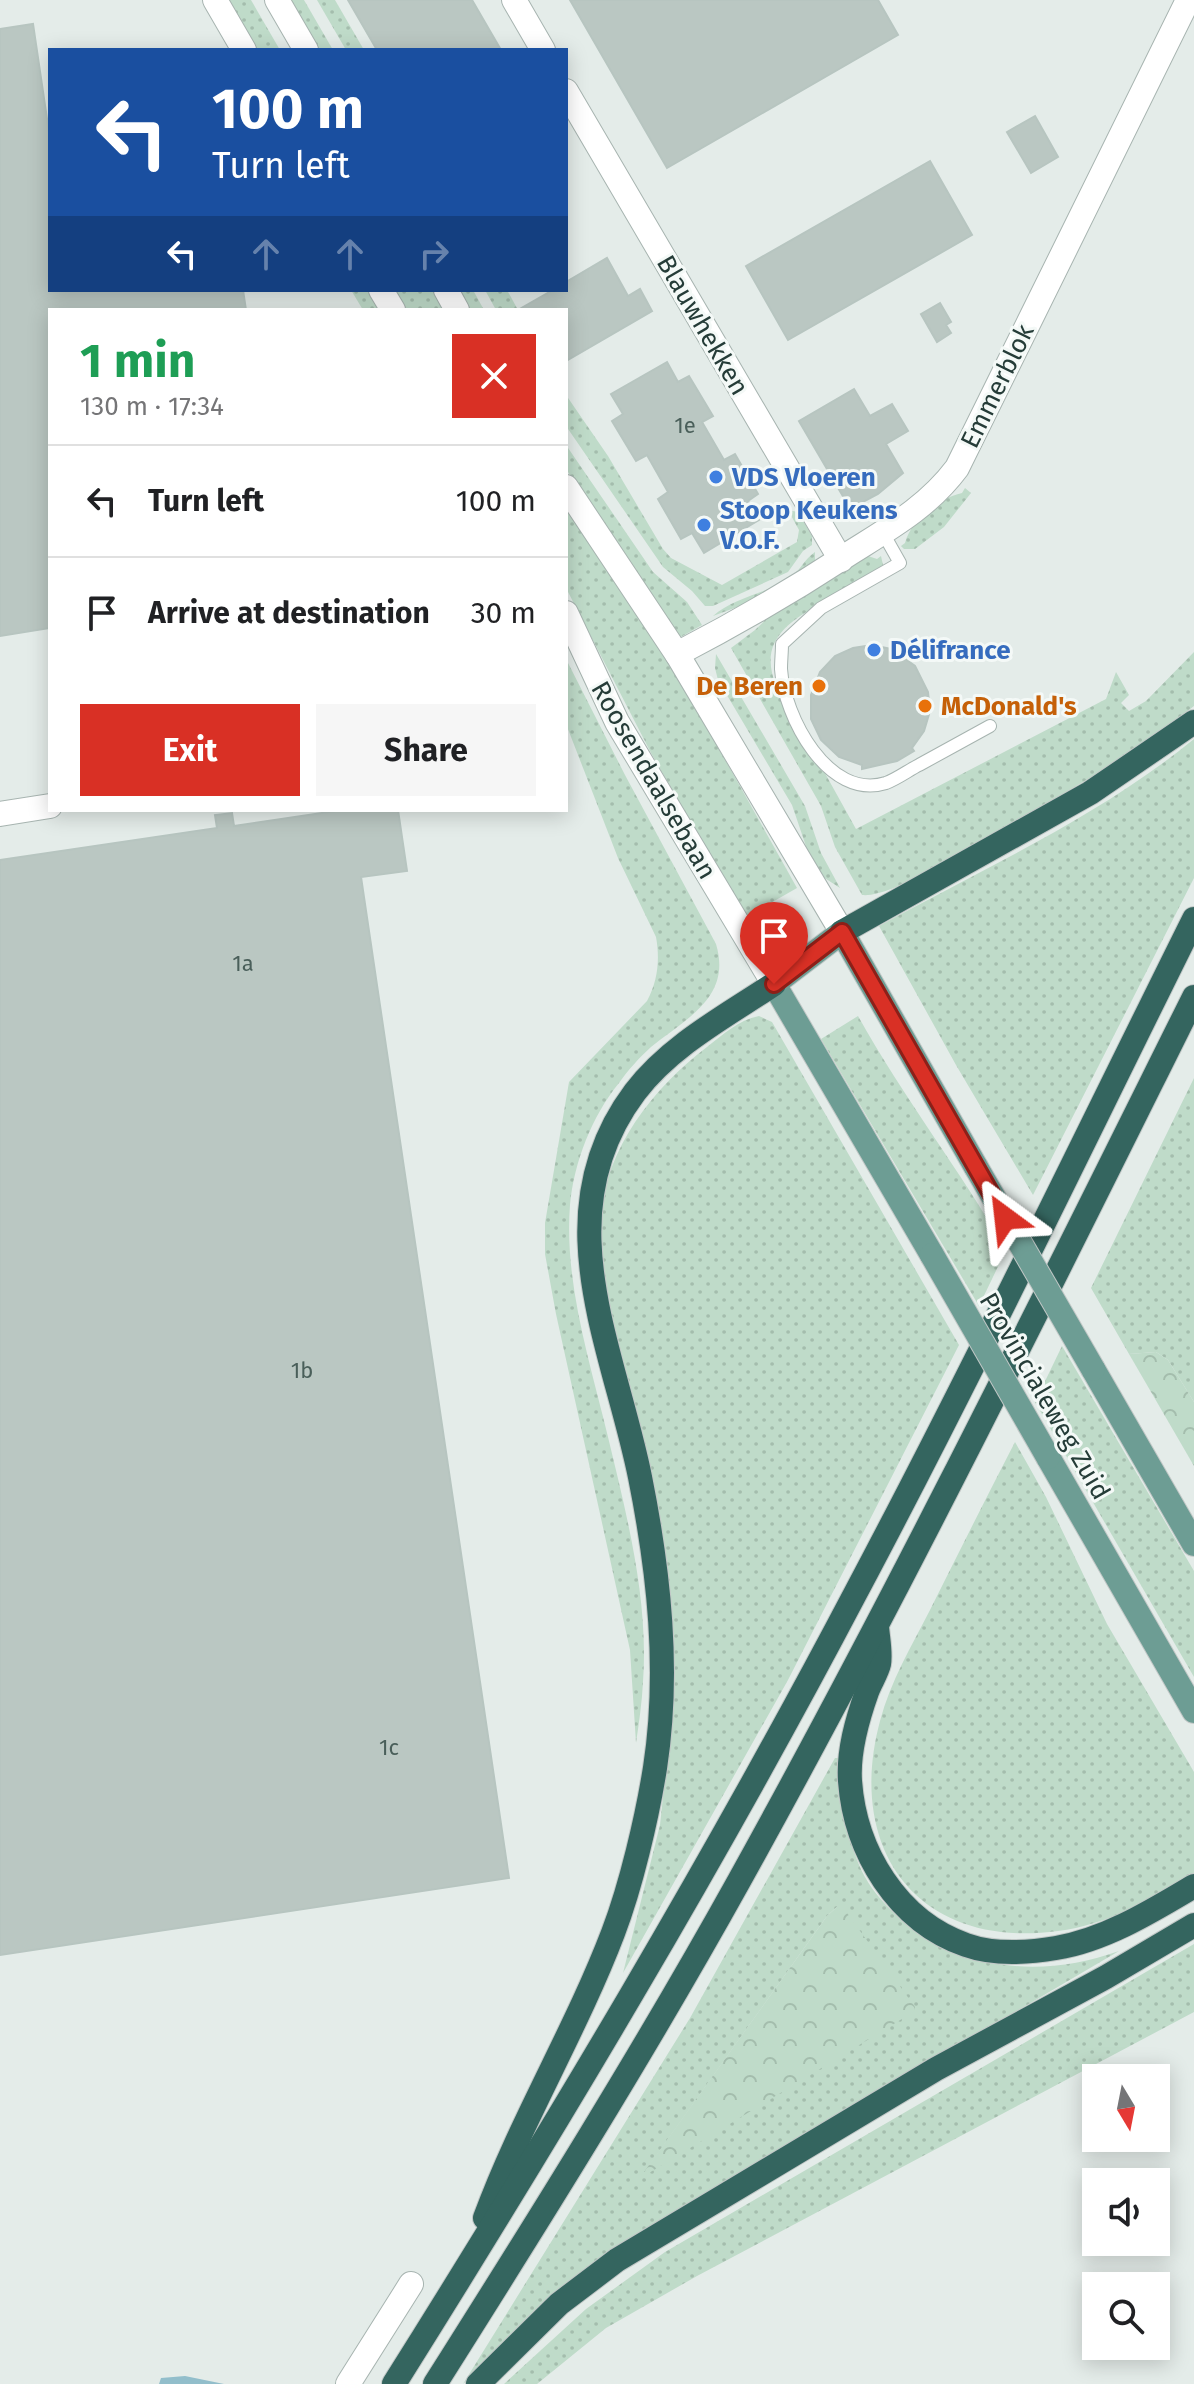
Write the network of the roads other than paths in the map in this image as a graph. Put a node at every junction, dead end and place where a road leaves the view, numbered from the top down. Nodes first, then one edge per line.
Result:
1 (215, 0) edge
2 (277, 0) edge
3 (514, 0) edge
4 (1188, 0) edge
5 (243, 48) edge
6 (305, 48) edge
7 (542, 48) edge
8 (568, 94) edge
9 (568, 490) edge
10 (883, 533) junction
11 (841, 560) junction
12 (568, 617) edge
13 (677, 654) junction
14 (1194, 722) edge
15 (990, 726) dead end
16 (48, 806) edge
17 (0, 814) edge
18 (1194, 919) edge
19 (842, 932) junction
20 (774, 984) junction
21 (1194, 997) edge
22 (1194, 1544) edge
23 (877, 1627) junction
24 (1194, 1711) edge
25 (1194, 1886) edge
26 (1194, 1925) edge
27 (466, 2269) junction
28 (411, 2284) dead end
29 (348, 2384) edge
30 (394, 2384) edge
31 (435, 2384) edge
32 (478, 2384) edge

1 - 5 street
2 - 6 street
3 - 7 street
4 - 10 street, Emmerblok
8 - 11 street, Blauwhekken
9 - 13 street
10 - 11 street, Emmerblok
10 - 15 lane
11 - 13 street, Emmerblok
12 - 20 street, Roosendaalsebaan
13 - 19 street
14 - 19 highway
16 - 17 street
18 - 27 highway
19 - 20 main road
19 - 22 main road, bridge
20 - 24 main road, Provincialeweg Zuid, bridge
20 - 27 highway
21 - 23 highway
23 - 25 highway
23 - 31 highway
26 - 32 highway
27 - 30 highway
28 - 29 street

